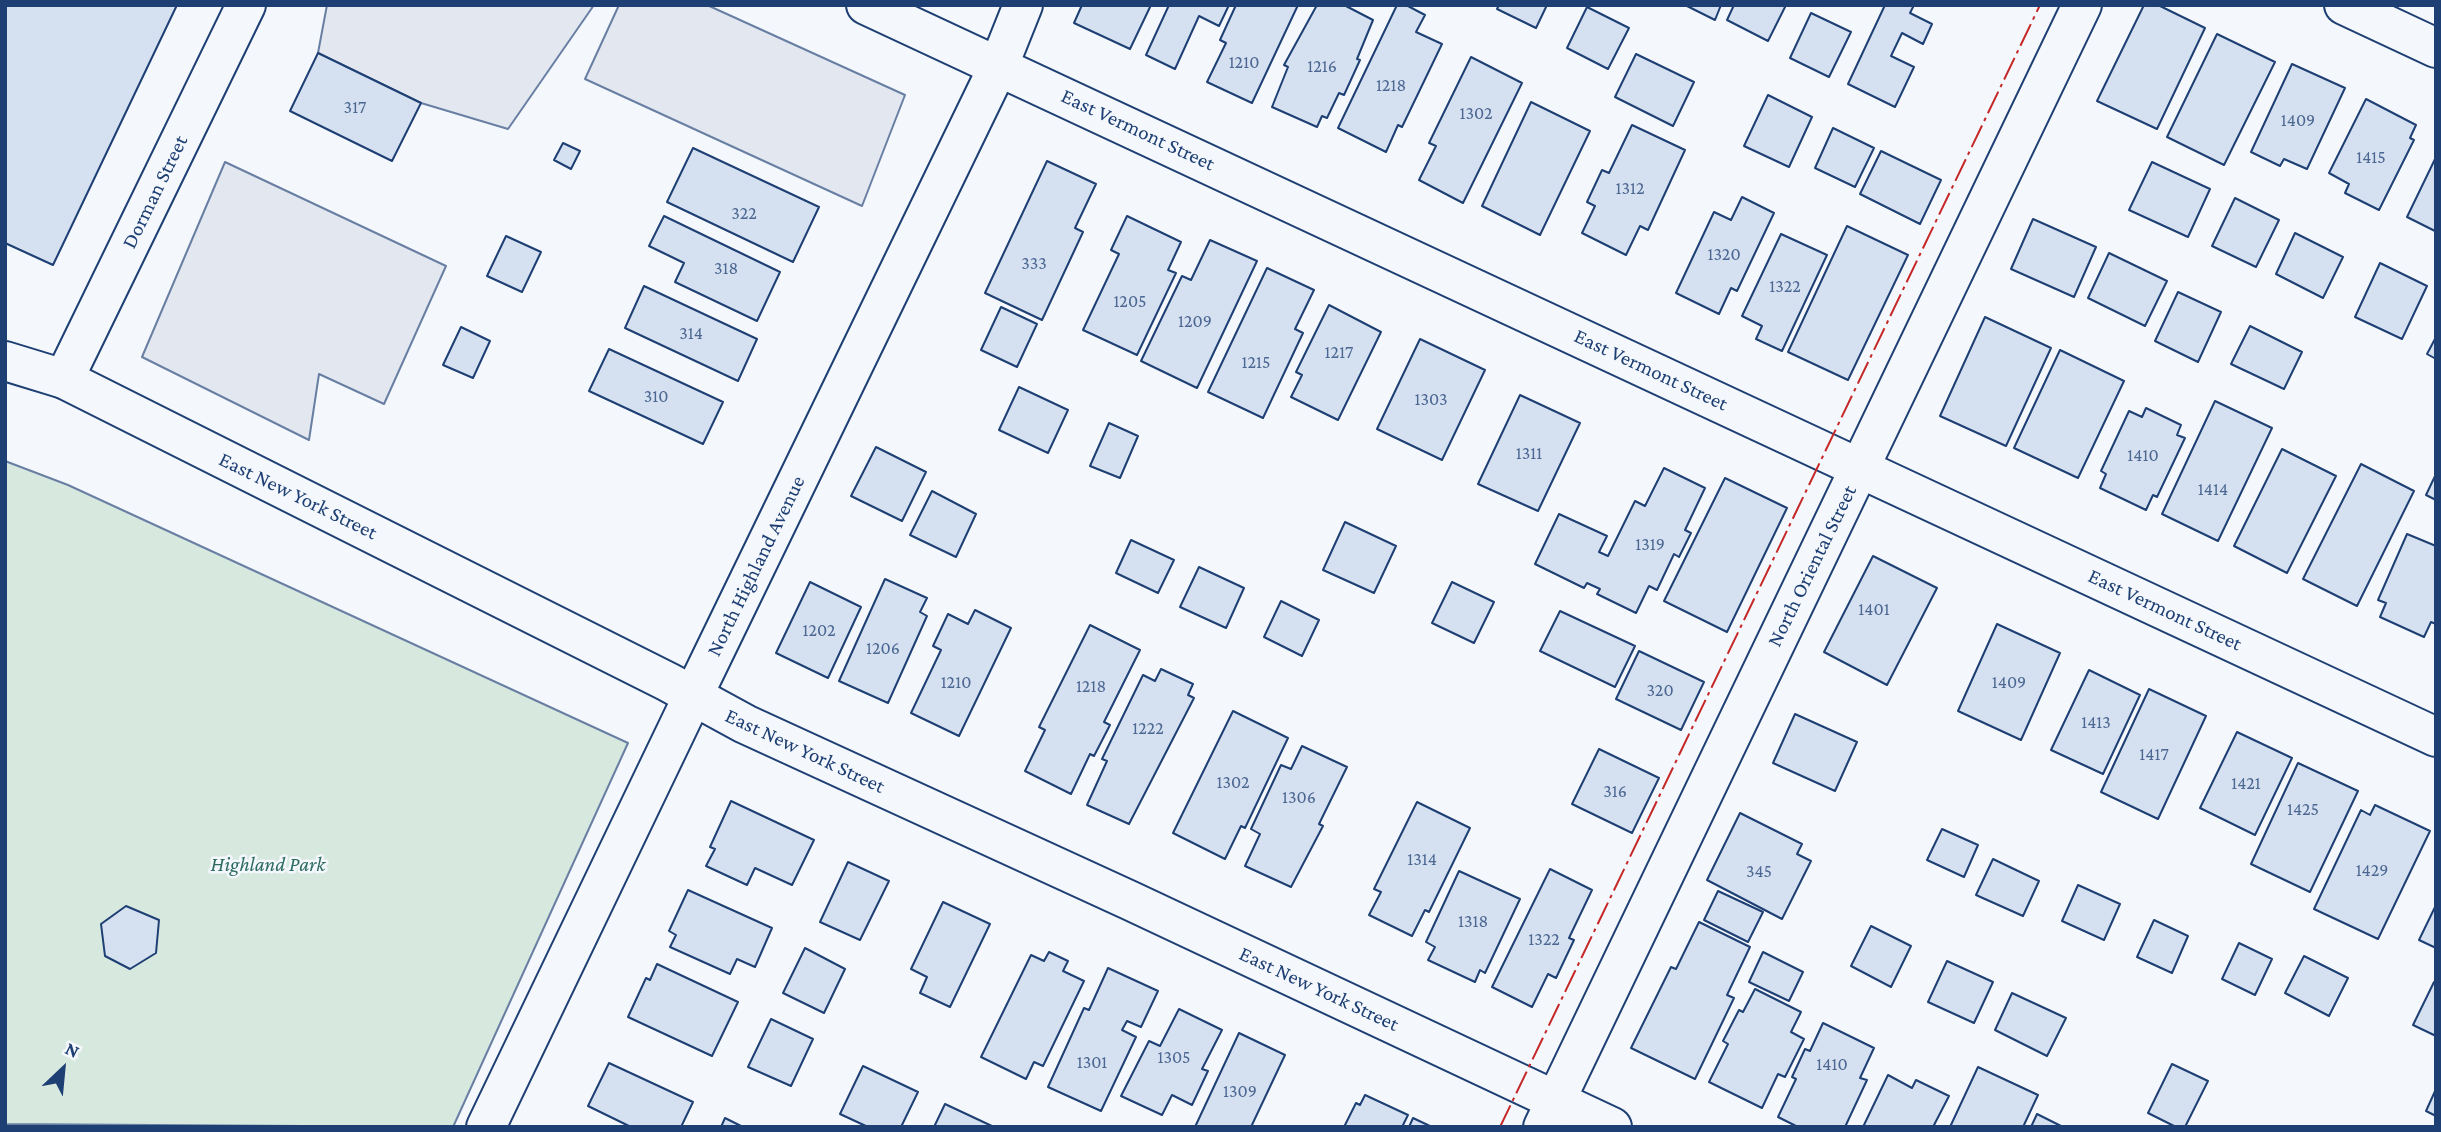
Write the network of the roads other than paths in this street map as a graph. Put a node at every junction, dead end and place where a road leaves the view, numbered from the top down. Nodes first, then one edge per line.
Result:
1 (246, 5) edge
2 (866, 5) edge
3 (1023, 5) edge
4 (2082, 5) edge
5 (2344, 5) edge
6 (2436, 48) edge
7 (999, 65) junction
8 (5, 361) edge
9 (64, 379) junction
10 (1859, 467) junction
11 (692, 698) junction
12 (2436, 737) edge
13 (1550, 1114) edge
14 (486, 1127) edge
15 (1612, 1127) edge

1 - 9 street, Dorman Street
2 - 7 street, East Vermont Street
3 - 7 street, North Highland Avenue
4 - 10 street, North Oriental Street
5 - 6 street
7 - 10 street, East Vermont Street
7 - 11 street, North Highland Avenue
8 - 9 street, East New York Street
9 - 11 street, East New York Street
10 - 12 street, East Vermont Street
10 - 13 street, North Oriental Street
11 - 13 street, East New York Street
11 - 14 street, North Highland Avenue
13 - 15 street, East New York Street

